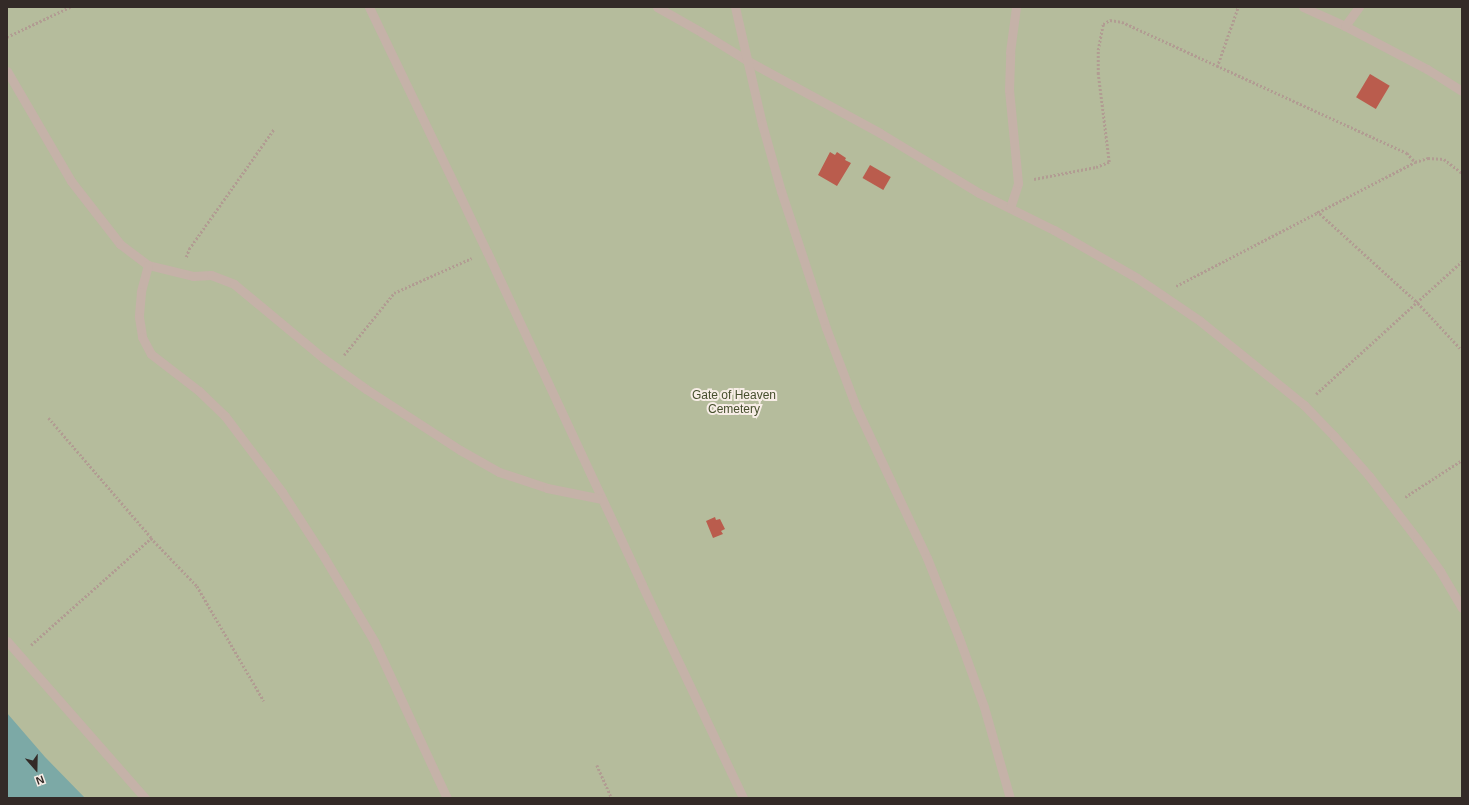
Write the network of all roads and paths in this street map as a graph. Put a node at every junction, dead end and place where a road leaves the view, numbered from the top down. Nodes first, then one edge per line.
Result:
1 (70, 7) edge
2 (369, 7) edge
3 (657, 7) edge
4 (735, 7) edge
5 (1016, 7) edge
6 (1238, 7) edge
7 (1303, 7) edge
8 (1359, 7) edge
9 (1345, 26) junction
10 (7, 37) edge
11 (748, 61) junction
12 (1217, 67) junction
13 (7, 71) edge
14 (1462, 91) edge
15 (274, 129) dead end
16 (1415, 162) junction
17 (1462, 173) edge
18 (1018, 183) junction
19 (1010, 208) junction
20 (1317, 212) junction
21 (487, 252) junction
22 (1462, 261) edge
23 (148, 265) junction
24 (180, 273) junction
25 (1159, 294) junction
26 (1418, 302) junction
27 (1462, 350) edge
28 (335, 367) junction
29 (1304, 405) junction
30 (48, 418) dead end
31 (1462, 460) edge
32 (602, 499) junction
33 (1392, 505) junction
34 (151, 538) junction
35 (1462, 608) edge
36 (7, 641) edge
37 (20, 655) junction
38 (264, 701) dead end
39 (597, 765) dead end
40 (146, 798) edge
41 (447, 798) edge
42 (612, 798) edge
43 (743, 798) edge
44 (1010, 798) edge

1 - 10 path
2 - 21 lane
3 - 11 lane
4 - 11 lane
5 - 18 lane
6 - 12 path
7 - 9 lane
8 - 9 lane
9 - 14 lane
11 - 19 lane
11 - 44 lane
12 - 16 path
12 - 18 path
13 - 23 lane
15 - 24 path
16 - 17 path
16 - 20 path
18 - 19 lane
19 - 25 lane
20 - 25 path
20 - 26 path
21 - 28 path
21 - 32 lane
22 - 26 path
23 - 24 lane
23 - 41 lane
24 - 28 lane
25 - 29 lane
26 - 27 path
26 - 29 path
28 - 32 lane
29 - 33 lane
30 - 34 path
31 - 33 path
32 - 43 lane
33 - 35 lane
34 - 37 path
34 - 38 path
36 - 37 lane
37 - 40 lane
39 - 42 path

